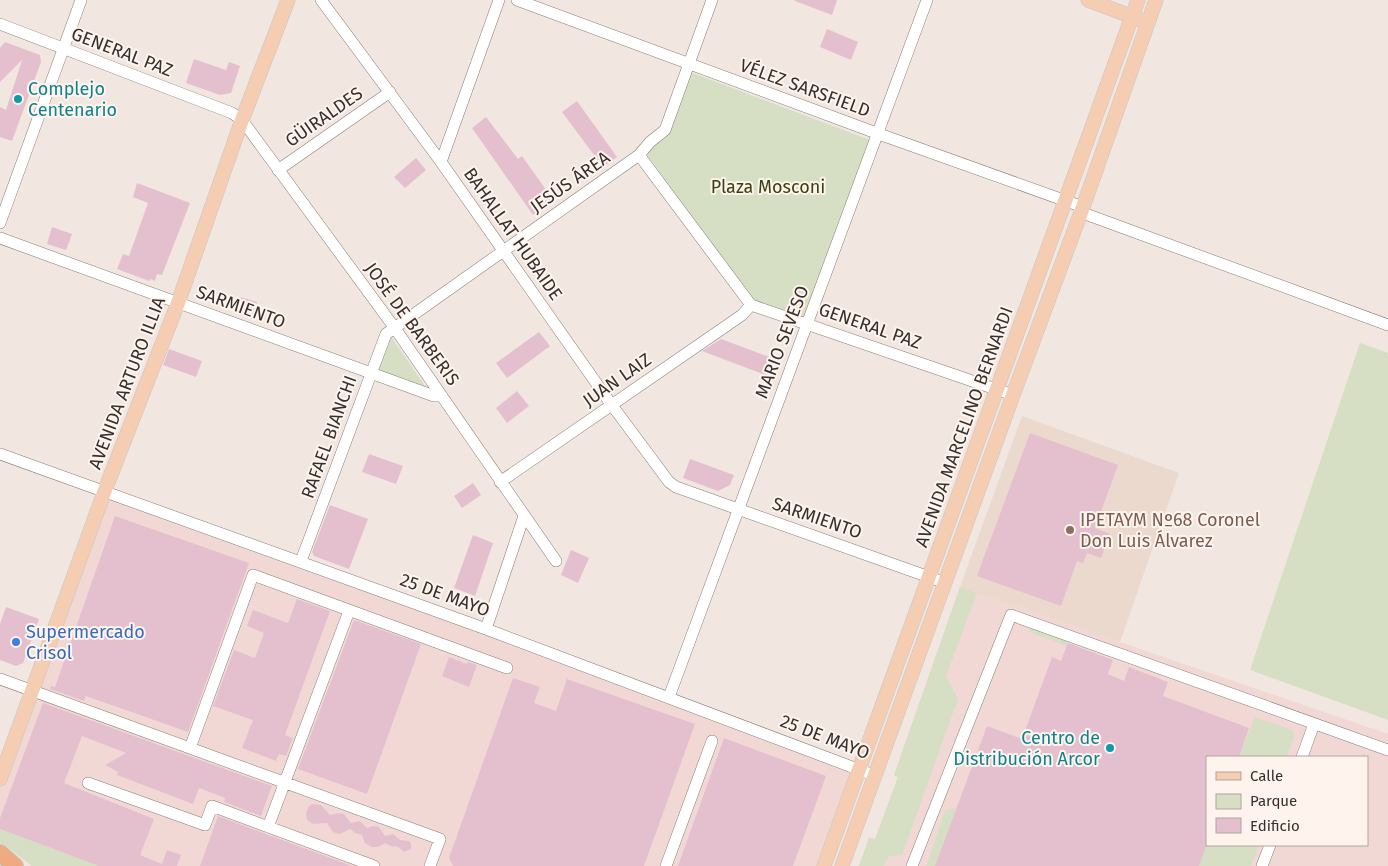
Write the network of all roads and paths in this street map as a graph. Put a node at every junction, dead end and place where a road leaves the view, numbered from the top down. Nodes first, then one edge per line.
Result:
1 (81, 0) edge
2 (288, 0) edge
3 (321, 0) edge
4 (499, 0) edge
5 (517, 0) edge
6 (712, 0) edge
7 (927, 0) edge
8 (1088, 0) edge
9 (1138, 0) edge
10 (1156, 0) edge
11 (1132, 17) junction
12 (1148, 22) junction
13 (0, 24) edge
14 (64, 48) junction
15 (688, 63) junction
16 (390, 92) junction
17 (237, 117) junction
18 (879, 134) junction
19 (639, 155) junction
20 (441, 162) junction
21 (278, 170) junction
22 (1065, 201) junction
23 (1082, 210) junction
24 (0, 223) edge
25 (0, 238) edge
26 (503, 250) junction
27 (178, 303) junction
28 (751, 305) junction
29 (808, 323) junction
30 (1388, 324) edge
31 (394, 327) junction
32 (371, 373) junction
33 (997, 389) junction
34 (1012, 395) junction
35 (442, 396) junction
36 (611, 404) junction
37 (0, 454) edge
38 (500, 482) junction
39 (676, 487) joint
40 (105, 490) junction
41 (738, 509) junction
42 (524, 516) junction
43 (301, 561) junction
44 (556, 561) dead end
45 (930, 576) junction
46 (946, 582) junction
47 (349, 611) junction
48 (486, 629) junction
49 (507, 668) dead end
50 (0, 679) edge
51 (32, 690) junction
52 (669, 697) junction
53 (1314, 724) junction
54 (712, 741) dead end
55 (190, 748) junction
56 (1388, 750) edge
57 (1302, 756) edge
58 (859, 770) junction
59 (876, 776) junction
60 (0, 779) edge
61 (284, 783) junction
62 (88, 784) dead end
63 (268, 827) junction
64 (1270, 846) edge
65 (0, 853) edge
66 (15, 866) edge
67 (374, 866) edge
68 (430, 866) edge
69 (666, 866) edge
70 (824, 866) edge
71 (842, 866) edge
72 (912, 866) edge
73 (1262, 866) edge

1 - 14 street
2 - 17 main road, AVENIDA ARTURO ILLIA
3 - 16 street, BAHALLAT HUBAIDE
4 - 20 street
5 - 15 street, VÉLEZ SARSFIELD
6 - 15 street
7 - 18 street, MARIO SEVESO
8 - 11 main road
9 - 11 main road, AVENIDA MARCELINO BERNARDI
10 - 12 main road, AVENIDA MARCELINO BERNARDI
11 - 12 main road
11 - 22 main road, AVENIDA MARCELINO BERNARDI
12 - 23 main road, AVENIDA MARCELINO BERNARDI
13 - 14 street, GENERAL PAZ
14 - 17 street, GENERAL PAZ
14 - 24 street
15 - 18 street, VÉLEZ SARSFIELD
15 - 19 street, JESÚS ÁREA
16 - 20 street, BAHALLAT HUBAIDE
16 - 21 street, GÜIRALDES
17 - 21 street, JOSÉ DE BARBERIS
17 - 27 main road, AVENIDA ARTURO ILLIA
18 - 22 street, VÉLEZ SARSFIELD
18 - 29 street, MARIO SEVESO
19 - 26 street, JESÚS ÁREA
19 - 28 street
20 - 26 street, BAHALLAT HUBAIDE
21 - 31 street, JOSÉ DE BARBERIS
22 - 23 street, VÉLEZ SARSFIELD
22 - 33 main road, AVENIDA MARCELINO BERNARDI
23 - 30 street, VÉLEZ SARSFIELD
23 - 34 main road, AVENIDA MARCELINO BERNARDI
25 - 27 street, SARMIENTO
26 - 31 street, JESÚS ÁREA
26 - 36 street, BAHALLAT HUBAIDE
27 - 32 street, SARMIENTO
27 - 40 main road, AVENIDA ARTURO ILLIA
28 - 29 street, GENERAL PAZ
28 - 36 street, JUAN LAIZ
29 - 33 street, GENERAL PAZ
29 - 41 street, MARIO SEVESO
31 - 32 street, RAFAEL BIANCHI
31 - 35 street, JOSÉ DE BARBERIS
32 - 35 street, SARMIENTO
32 - 43 street, RAFAEL BIANCHI
33 - 34 street, GENERAL PAZ
33 - 45 main road, AVENIDA MARCELINO BERNARDI
34 - 46 main road, AVENIDA MARCELINO BERNARDI
35 - 38 street, JOSÉ DE BARBERIS
36 - 38 street, JUAN LAIZ
36 - 39 street, BAHALLAT HUBAIDE
37 - 40 street, 25 DE MAYO
38 - 42 street, JOSÉ DE BARBERIS
39 - 41 street, SARMIENTO
40 - 43 street, 25 DE MAYO
40 - 51 main road, AVENIDA ARTURO ILLIA
41 - 45 street, SARMIENTO
41 - 52 street, MARIO SEVESO
42 - 44 street, JOSÉ DE BARBERIS
42 - 48 street
43 - 48 street, 25 DE MAYO
45 - 46 street, SARMIENTO
45 - 58 main road, AVENIDA MARCELINO BERNARDI
46 - 59 main road, AVENIDA MARCELINO BERNARDI
47 - 49 street
47 - 55 street
47 - 61 street
48 - 52 street, 25 DE MAYO
50 - 51 street
51 - 55 street
51 - 60 main road, AVENIDA ARTURO ILLIA
52 - 58 street, 25 DE MAYO
53 - 56 street
53 - 57 street
53 - 72 street
54 - 69 street
55 - 61 street
58 - 59 street, 25 DE MAYO
58 - 70 main road, AVENIDA MARCELINO BERNARDI
59 - 71 main road, AVENIDA MARCELINO BERNARDI
61 - 63 street
61 - 68 street
62 - 63 street
63 - 67 street
64 - 73 street
65 - 66 highway

